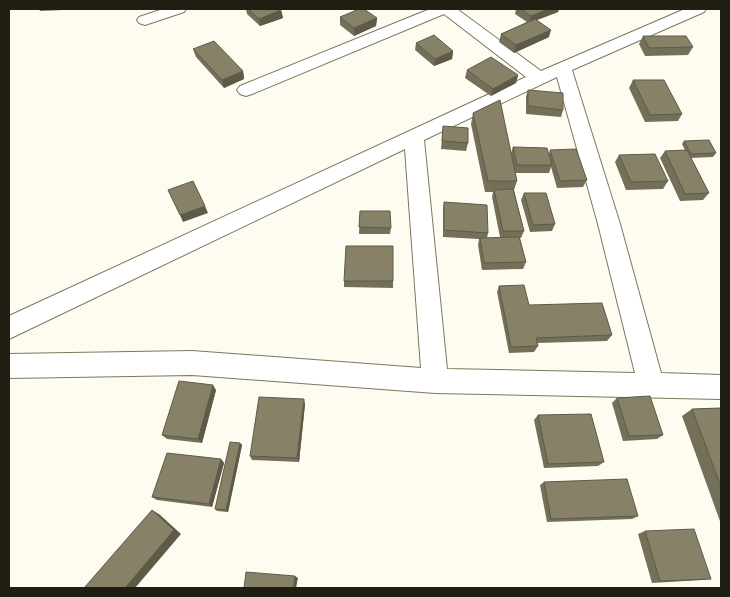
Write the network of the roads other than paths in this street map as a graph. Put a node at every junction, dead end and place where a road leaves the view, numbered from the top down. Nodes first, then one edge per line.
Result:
1 (178, 9) edge
2 (443, 9) edge
3 (447, 9) edge
4 (698, 9) edge
5 (145, 20) dead end
6 (563, 68) junction
7 (539, 78) junction
8 (246, 90) dead end
9 (414, 137) junction
10 (9, 328) edge
11 (9, 366) edge
12 (435, 381) junction
13 (651, 386) junction
14 (721, 387) edge

1 - 5 street
2 - 8 street
3 - 7 street
4 - 6 street
6 - 7 street
6 - 13 street
7 - 9 street
9 - 10 street
9 - 12 street
11 - 12 street
12 - 13 street
13 - 14 street

